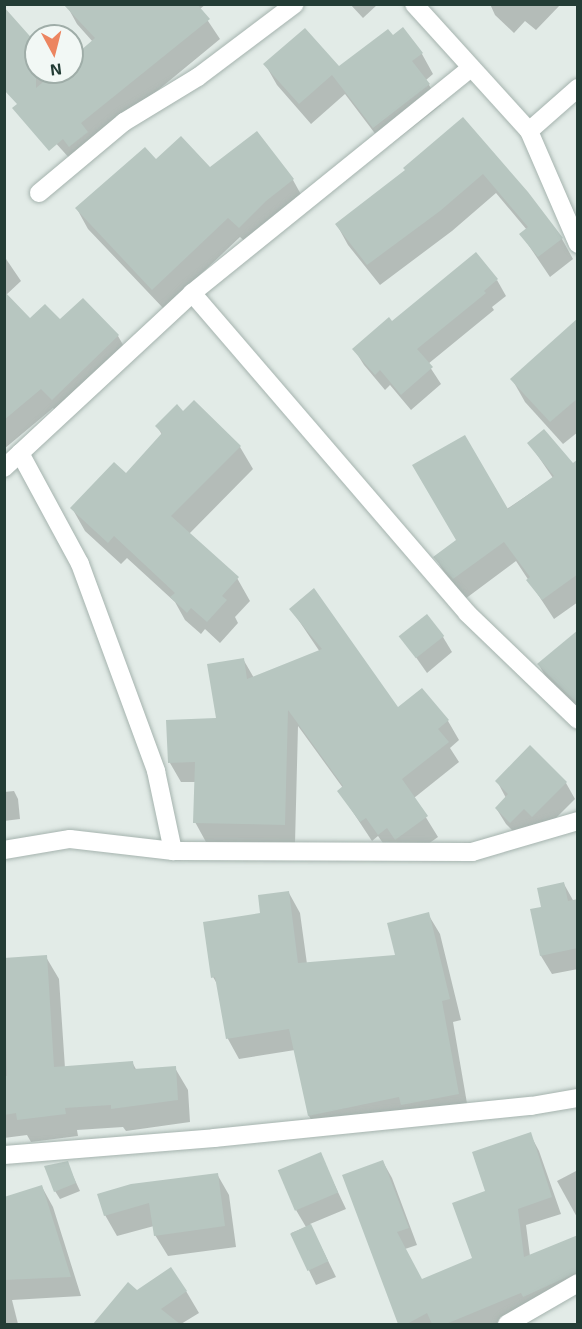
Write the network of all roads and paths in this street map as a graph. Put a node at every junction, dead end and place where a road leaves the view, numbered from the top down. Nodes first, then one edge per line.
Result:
1 (295, 4) edge
2 (414, 4) edge
3 (471, 68) junction
4 (578, 88) edge
5 (529, 131) junction
6 (39, 193) dead end
7 (578, 244) edge
8 (192, 293) junction
9 (20, 453) junction
10 (4, 468) edge
11 (578, 720) edge
12 (578, 821) edge
13 (4, 850) edge
14 (172, 851) junction
15 (578, 1098) edge
16 (4, 1155) edge
17 (578, 1283) edge
18 (507, 1324) edge

1 - 6 street
2 - 3 street
3 - 5 street
3 - 8 street
4 - 5 street
5 - 7 street
8 - 9 street
8 - 11 street
9 - 10 street
9 - 14 street
12 - 14 street
13 - 14 street
15 - 16 street
17 - 18 street

